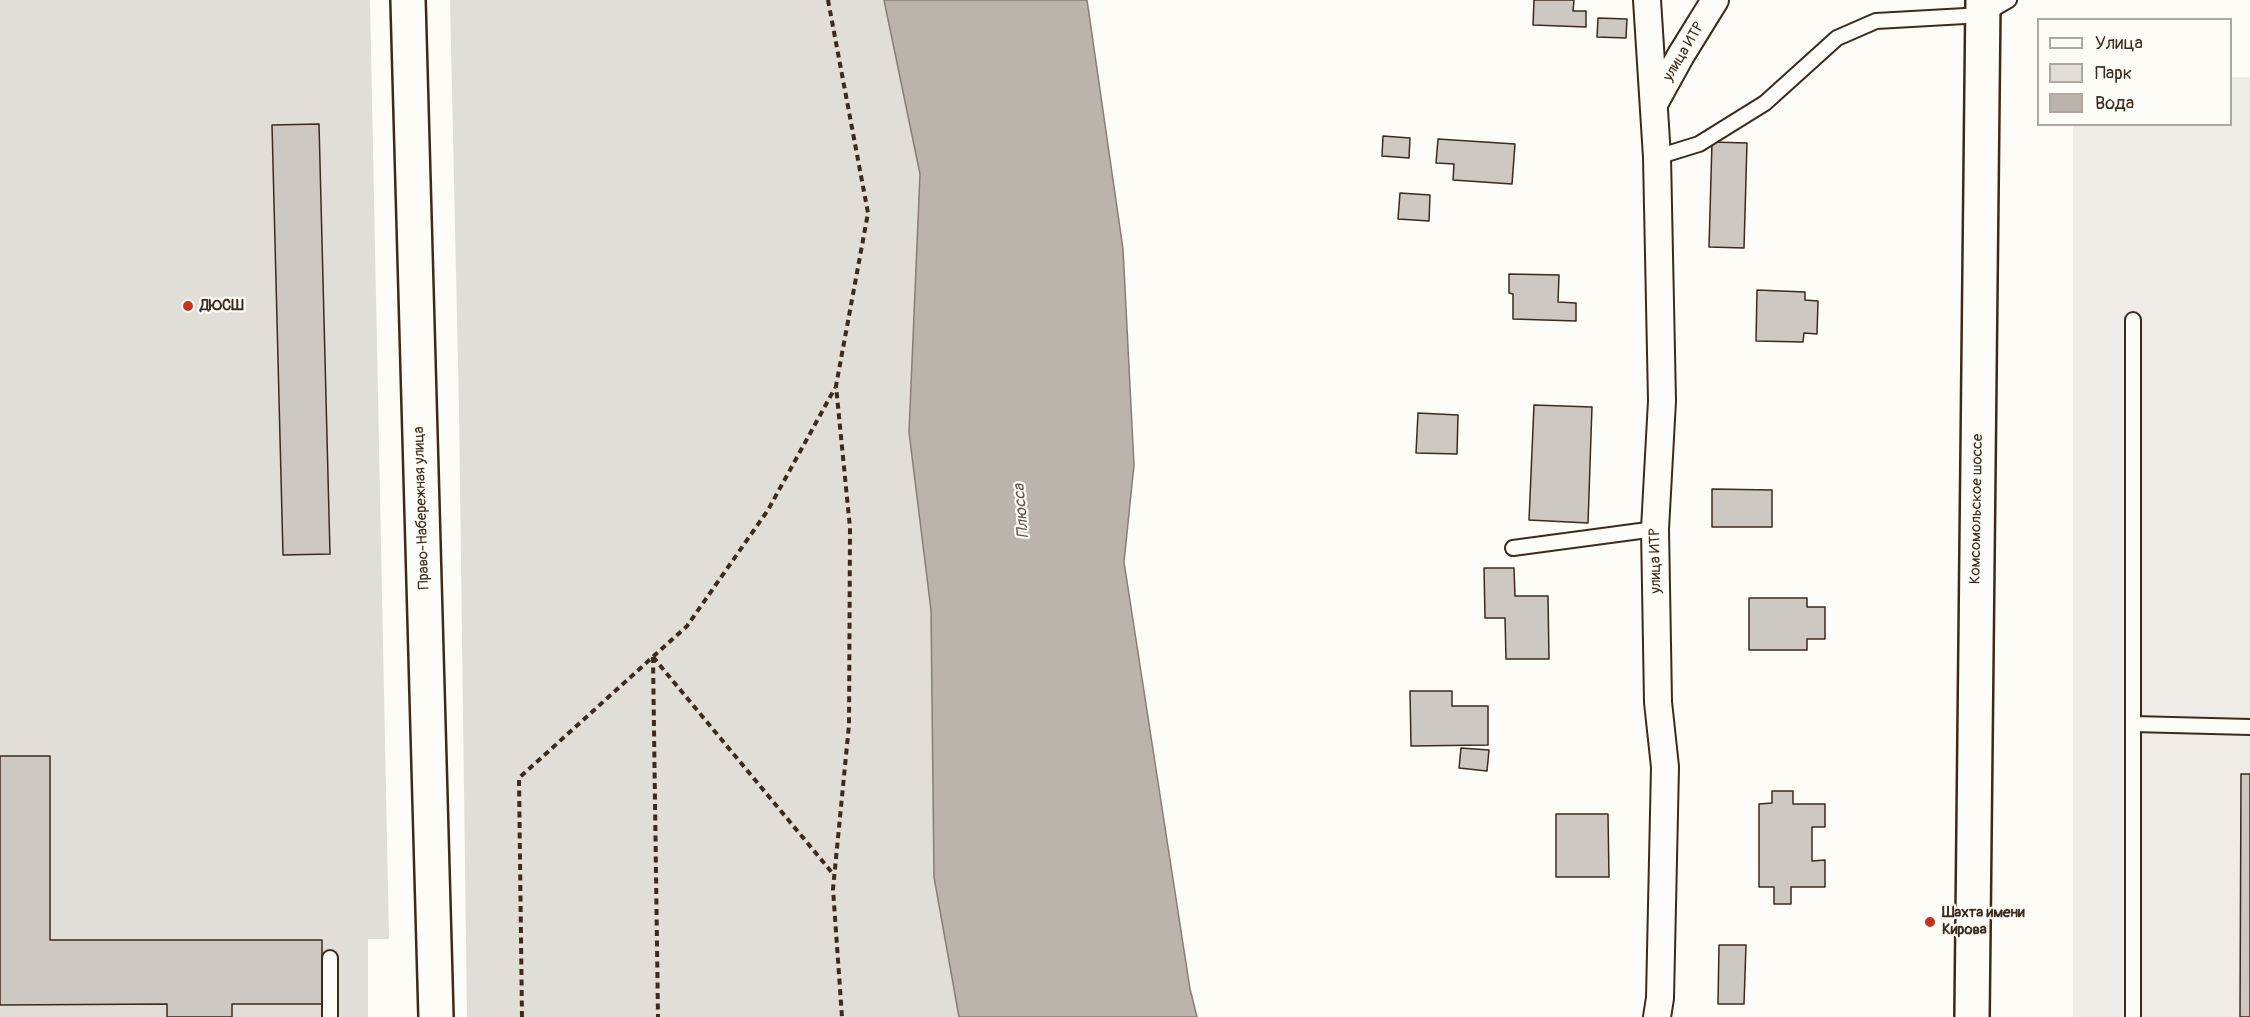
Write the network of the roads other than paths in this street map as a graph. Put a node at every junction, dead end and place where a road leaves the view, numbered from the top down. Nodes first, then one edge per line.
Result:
1 (408, 0) edge
2 (1647, 0) edge
3 (1715, 0) edge
4 (1991, 5) edge
5 (1654, 104) junction
6 (1657, 158) junction
7 (2133, 320) dead end
8 (1655, 529) junction
9 (1513, 548) dead end
10 (2133, 724) junction
11 (2250, 727) edge
12 (330, 958) dead end
13 (330, 1017) edge
14 (436, 1017) edge
15 (1657, 1017) edge
16 (1972, 1017) edge
17 (2133, 1017) edge

1 - 14 street, Право-Набережная улица
2 - 5 street, улица ИТР
3 - 5 street, улица ИТР
4 - 6 lane
4 - 16 street, Комсомольское шоссе
5 - 6 street, улица ИТР
6 - 8 street, улица ИТР
7 - 10 lane
8 - 9 lane
8 - 15 street, улица ИТР
10 - 11 lane
10 - 17 lane
12 - 13 lane

